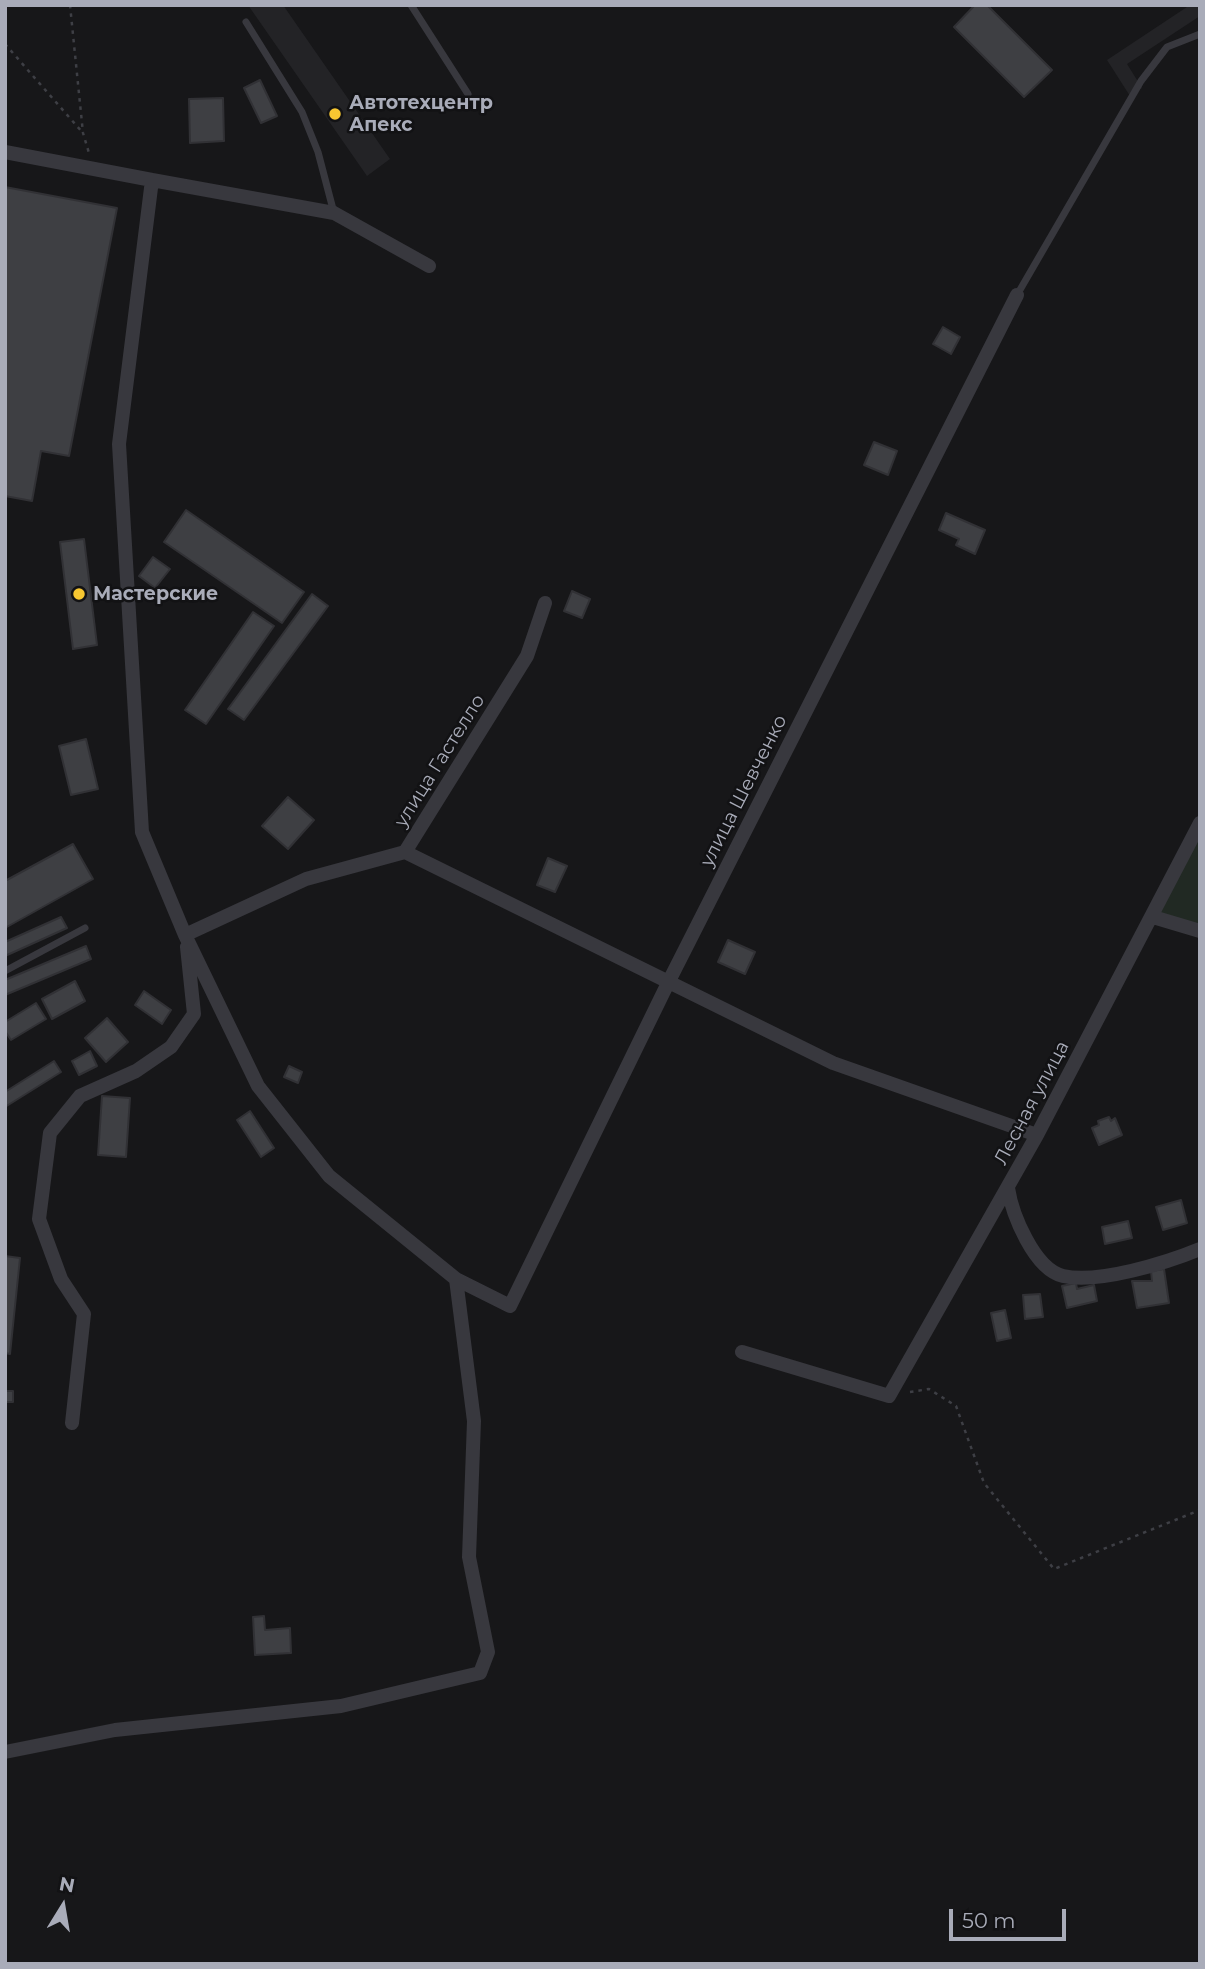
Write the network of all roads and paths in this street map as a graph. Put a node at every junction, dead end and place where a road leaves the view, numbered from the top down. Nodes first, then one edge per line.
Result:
1 (70, 5) edge
2 (411, 5) edge
3 (246, 22) dead end
4 (1200, 34) edge
5 (5, 44) edge
6 (468, 94) dead end
7 (83, 132) junction
8 (5, 152) edge
9 (94, 169) junction
10 (152, 180) junction
11 (334, 213) junction
12 (429, 266) dead end
13 (1017, 295) joint
14 (545, 603) dead end
15 (1200, 823) edge
16 (405, 852) junction
17 (1153, 918) junction
18 (85, 928) dead end
19 (1200, 932) edge
20 (186, 935) junction
21 (5, 971) edge
22 (669, 981) junction
23 (1037, 1135) junction
24 (1008, 1188) junction
25 (1200, 1250) edge
26 (456, 1279) junction
27 (742, 1352) dead end
28 (889, 1396) junction
29 (72, 1423) dead end
30 (1200, 1510) edge
31 (5, 1752) edge

1 - 7 path
2 - 6 lane
3 - 11 lane
4 - 13 lane
5 - 7 path
7 - 9 path
8 - 9 street
9 - 10 street
10 - 11 street
10 - 20 street
11 - 12 street
13 - 22 street, улица Шевченко
14 - 16 street, улица Гастелло
15 - 17 street, Лесная улица
16 - 20 street, улица Гастелло
16 - 22 street
17 - 19 street
17 - 23 street, Лесная улица
18 - 21 lane
20 - 26 street
20 - 29 street
22 - 23 street
22 - 26 street, улица Шевченко
23 - 24 street, Лесная улица
24 - 25 street
24 - 28 street, Лесная улица
26 - 31 street
27 - 28 street
28 - 30 path

